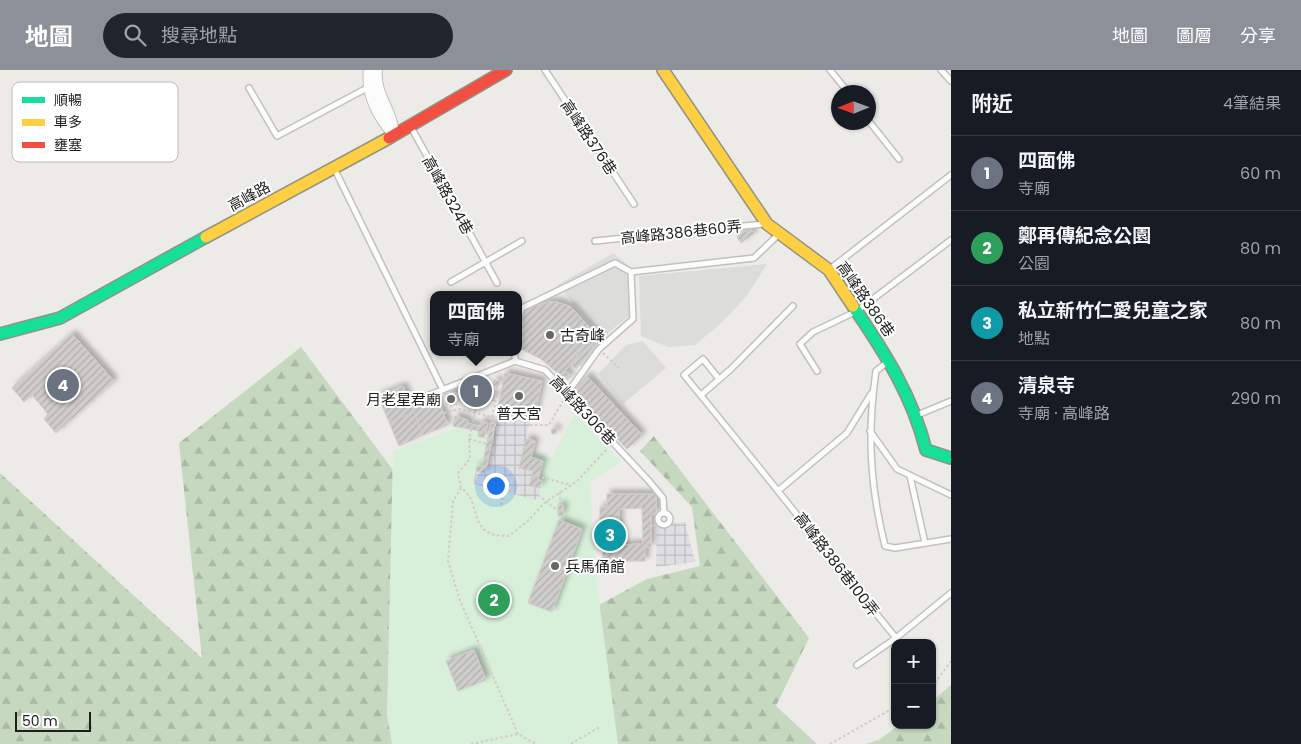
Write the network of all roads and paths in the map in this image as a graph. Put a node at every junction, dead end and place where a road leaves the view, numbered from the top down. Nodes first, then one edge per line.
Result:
1 (369, 70) edge
2 (377, 70) edge
3 (506, 70) edge
4 (544, 70) edge
5 (663, 70) edge
6 (830, 70) edge
7 (941, 70) edge
8 (951, 82) edge
9 (842, 85) edge
10 (249, 88) dead end
11 (368, 88) junction
12 (411, 127) junction
13 (876, 130) edge
14 (394, 135) junction
15 (899, 159) dead end
16 (333, 167) junction
17 (951, 175) edge
18 (634, 204) dead end
19 (767, 224) junction
20 (780, 233) junction
21 (951, 240) edge
22 (522, 241) dead end
23 (595, 241) dead end
24 (486, 262) junction
25 (829, 270) junction
26 (631, 272) junction
27 (451, 282) dead end
28 (497, 282) dead end
29 (793, 306) dead end
30 (522, 308) edge
31 (858, 311) junction
32 (0, 334) edge
33 (599, 349) junction
34 (515, 356) edge
35 (890, 360) junction
36 (515, 361) junction
37 (620, 369) dead end
38 (817, 371) dead end
39 (719, 379) junction
40 (496, 385) dead end
41 (444, 390) junction
42 (498, 390) junction
43 (873, 391) junction
44 (568, 392) junction
45 (494, 394) dead end
46 (701, 395) junction
47 (478, 400) dead end
48 (951, 401) edge
49 (412, 402) dead end
50 (452, 405) dead end
51 (452, 411) junction
52 (444, 413) dead end
53 (475, 413) junction
54 (915, 416) junction
55 (492, 418) junction
56 (496, 418) dead end
57 (530, 425) dead end
58 (870, 431) junction
59 (469, 439) junction
60 (487, 444) dead end
61 (606, 450) dead end
62 (951, 458) edge
63 (532, 475) dead end
64 (910, 476) junction
65 (571, 485) junction
66 (461, 488) junction
67 (779, 490) junction
68 (504, 492) dead end
69 (560, 492) junction
70 (951, 495) edge
71 (538, 496) dead end
72 (546, 502) junction
73 (501, 505) dead end
74 (560, 505) dead end
75 (558, 511) dead end
76 (665, 525) joint
77 (651, 526) dead end
78 (950, 537) edge
79 (925, 542) junction
80 (951, 594) edge
81 (896, 638) junction
82 (951, 661) edge
83 (857, 666) dead end
84 (934, 684) edge
85 (891, 709) edge
86 (601, 726) dead end
87 (518, 734) junction
88 (471, 744) edge
89 (536, 744) edge
90 (571, 744) edge
91 (830, 744) edge

1 - 11 street
2 - 14 street
3 - 12 street, 高峰路
4 - 18 lane, 高峰路376巷
5 - 19 street, 高峰路386巷
6 - 9 lane
7 - 8 lane
10 - 11 lane
11 - 14 street
12 - 14 street, 高峰路
12 - 24 lane, 高峰路324巷
13 - 15 lane
14 - 16 street, 高峰路
16 - 32 street, 高峰路
16 - 41 lane
17 - 25 lane
19 - 20 street, 高峰路386巷
19 - 23 lane, 高峰路386巷60弄
20 - 25 street, 高峰路386巷
20 - 26 lane
21 - 31 lane
22 - 24 lane
24 - 27 lane
24 - 28 lane, 高峰路324巷
25 - 31 street, 高峰路386巷
26 - 30 lane
26 - 33 lane
29 - 39 lane
31 - 35 street, 高峰路386巷
31 - 38 lane
33 - 37 path
33 - 44 lane
34 - 36 lane
35 - 43 lane
35 - 54 street, 高峰路386巷
36 - 41 lane
36 - 44 lane, 高峰路306巷
39 - 46 lane
39 - 46 lane, 高峰路386巷100弄
40 - 42 path
41 - 49 lane
42 - 45 path
42 - 55 path
43 - 58 lane
43 - 67 lane
44 - 57 path
44 - 76 lane, 高峰路306巷
46 - 67 lane, 高峰路386巷100弄
47 - 53 path
48 - 54 lane
50 - 51 path
51 - 52 path
51 - 53 path
53 - 55 path
53 - 59 path
54 - 62 street, 高峰路386巷
55 - 56 path
58 - 64 lane
58 - 79 lane
59 - 60 path
59 - 66 path
61 - 65 path
63 - 65 path
64 - 70 lane
64 - 79 lane
65 - 69 path
66 - 72 path
66 - 87 path
67 - 81 lane, 高峰路386巷100弄
68 - 73 path
69 - 72 path
69 - 74 path
71 - 72 path
72 - 75 path
76 - 77 path
78 - 79 lane
80 - 81 lane
81 - 83 lane
82 - 84 path
85 - 91 path
86 - 90 path
87 - 88 path
87 - 89 path

